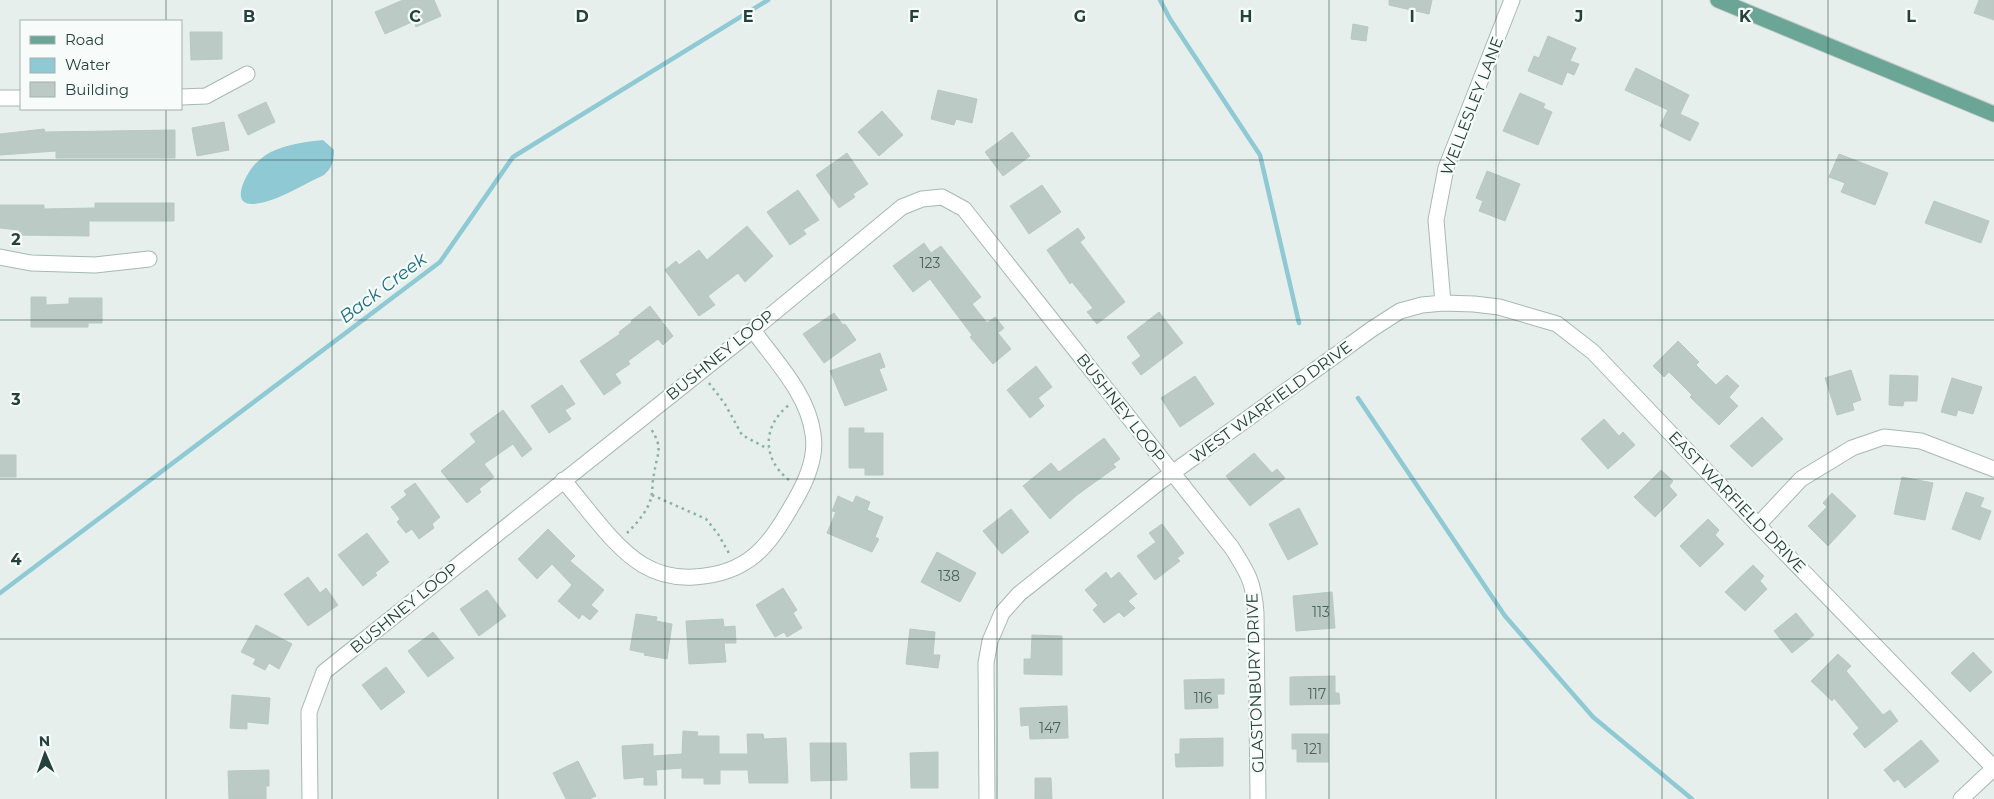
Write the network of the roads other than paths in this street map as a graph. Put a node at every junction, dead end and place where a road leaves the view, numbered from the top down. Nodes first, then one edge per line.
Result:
1 (1512, 0) edge
2 (1718, 0) edge
3 (248, 74) dead end
4 (182, 97) edge
5 (0, 98) edge
6 (20, 98) edge
7 (1994, 114) edge
8 (0, 257) edge
9 (149, 259) dead end
10 (1443, 304) junction
11 (753, 330) junction
12 (1994, 469) edge
13 (1172, 473) junction
14 (562, 480) junction
15 (1758, 525) junction
16 (1994, 768) edge
17 (310, 799) edge
18 (988, 799) edge
19 (1258, 799) edge
20 (1961, 799) edge

1 - 10 street, WELLESLEY LANE
2 - 7 main road
3 - 4 street
5 - 6 street
8 - 9 street
10 - 13 street, WEST WARFIELD DRIVE
10 - 15 street, EAST WARFIELD DRIVE
11 - 13 street, BUSHNEY LOOP
11 - 14 street, BUSHNEY LOOP
11 - 14 street
12 - 15 street
13 - 18 street, WEST WARFIELD DRIVE
13 - 19 street, GLASTONBURY DRIVE
14 - 17 street, BUSHNEY LOOP
15 - 16 street, EAST WARFIELD DRIVE
16 - 20 street

